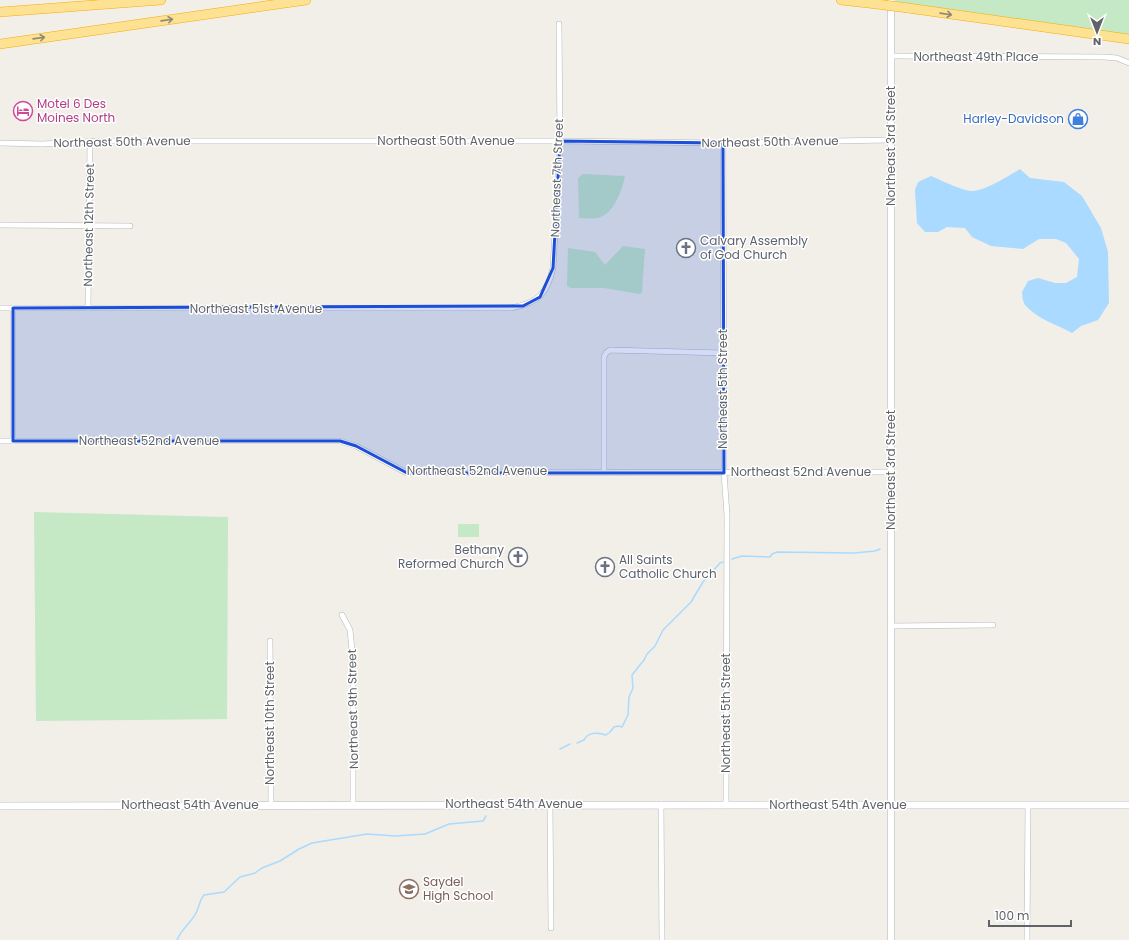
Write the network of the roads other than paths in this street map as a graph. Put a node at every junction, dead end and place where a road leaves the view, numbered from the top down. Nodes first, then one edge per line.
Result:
1 (161, 0) edge
2 (306, 0) edge
3 (841, 0) edge
4 (891, 0) edge
5 (0, 12) edge
6 (559, 24) dead end
7 (1129, 39) edge
8 (0, 44) edge
9 (892, 56) junction
10 (1129, 63) edge
11 (891, 140) junction
12 (560, 141) junction
13 (90, 142) junction
14 (0, 143) edge
15 (723, 143) junction
16 (0, 225) edge
17 (88, 226) junction
18 (130, 226) dead end
19 (0, 308) edge
20 (13, 308) junction
21 (88, 308) junction
22 (512, 308) joint
23 (723, 353) junction
24 (0, 441) edge
25 (13, 441) junction
26 (604, 472) junction
27 (890, 472) junction
28 (724, 473) junction
29 (342, 615) dead end
30 (993, 625) dead end
31 (891, 626) junction
32 (270, 641) dead end
33 (550, 804) junction
34 (661, 804) junction
35 (726, 804) junction
36 (271, 805) junction
37 (353, 805) junction
38 (1028, 805) junction
39 (1129, 805) edge
40 (0, 806) edge
41 (891, 806) junction
42 (551, 928) dead end
43 (662, 940) edge
44 (891, 940) edge
45 (1027, 940) edge

1 - 5 highway
8 -> 2 highway
3 -> 7 highway, bridge
4 - 9 street, Northeast 3rd Street
6 - 12 street, Northeast 7th Street
9 - 10 street, Northeast 49th Place
9 - 11 street, Northeast 3rd Street
11 - 15 street, Northeast 50th Avenue
11 - 27 street, Northeast 3rd Street
12 - 13 street, Northeast 50th Avenue
12 - 15 street, Northeast 50th Avenue
12 - 22 street, Northeast 7th Street
13 - 14 street, Northeast 50th Avenue
13 - 17 street, Northeast 12th Street
15 - 23 street, Northeast 5th Street
16 - 17 street
17 - 18 street
17 - 21 street, Northeast 12th Street
19 - 20 street, Northeast 51st Avenue
20 - 21 street, Northeast 51st Avenue
20 - 25 street
21 - 22 street, Northeast 51st Avenue
23 - 26 street
23 - 28 street, Northeast 5th Street
24 - 25 street, Northeast 52nd Avenue
25 - 26 street, Northeast 52nd Avenue
26 - 28 street, Northeast 52nd Avenue
27 - 28 street, Northeast 52nd Avenue
27 - 31 street, Northeast 3rd Street
28 - 35 street, Northeast 5th Street
29 - 37 street, Northeast 9th Street
30 - 31 street
31 - 41 street, Northeast 3rd Street
32 - 36 street, Northeast 10th Street
33 - 34 main road, Northeast 54th Avenue
33 - 37 main road, Northeast 54th Avenue
33 - 42 street
34 - 35 main road, Northeast 54th Avenue
34 - 43 street
35 - 41 main road, Northeast 54th Avenue
36 - 37 main road, Northeast 54th Avenue
36 - 40 main road, Northeast 54th Avenue
38 - 39 main road, Northeast 54th Avenue
38 - 41 main road, Northeast 54th Avenue
38 - 45 street
41 - 44 street, Northeast 3rd Street

